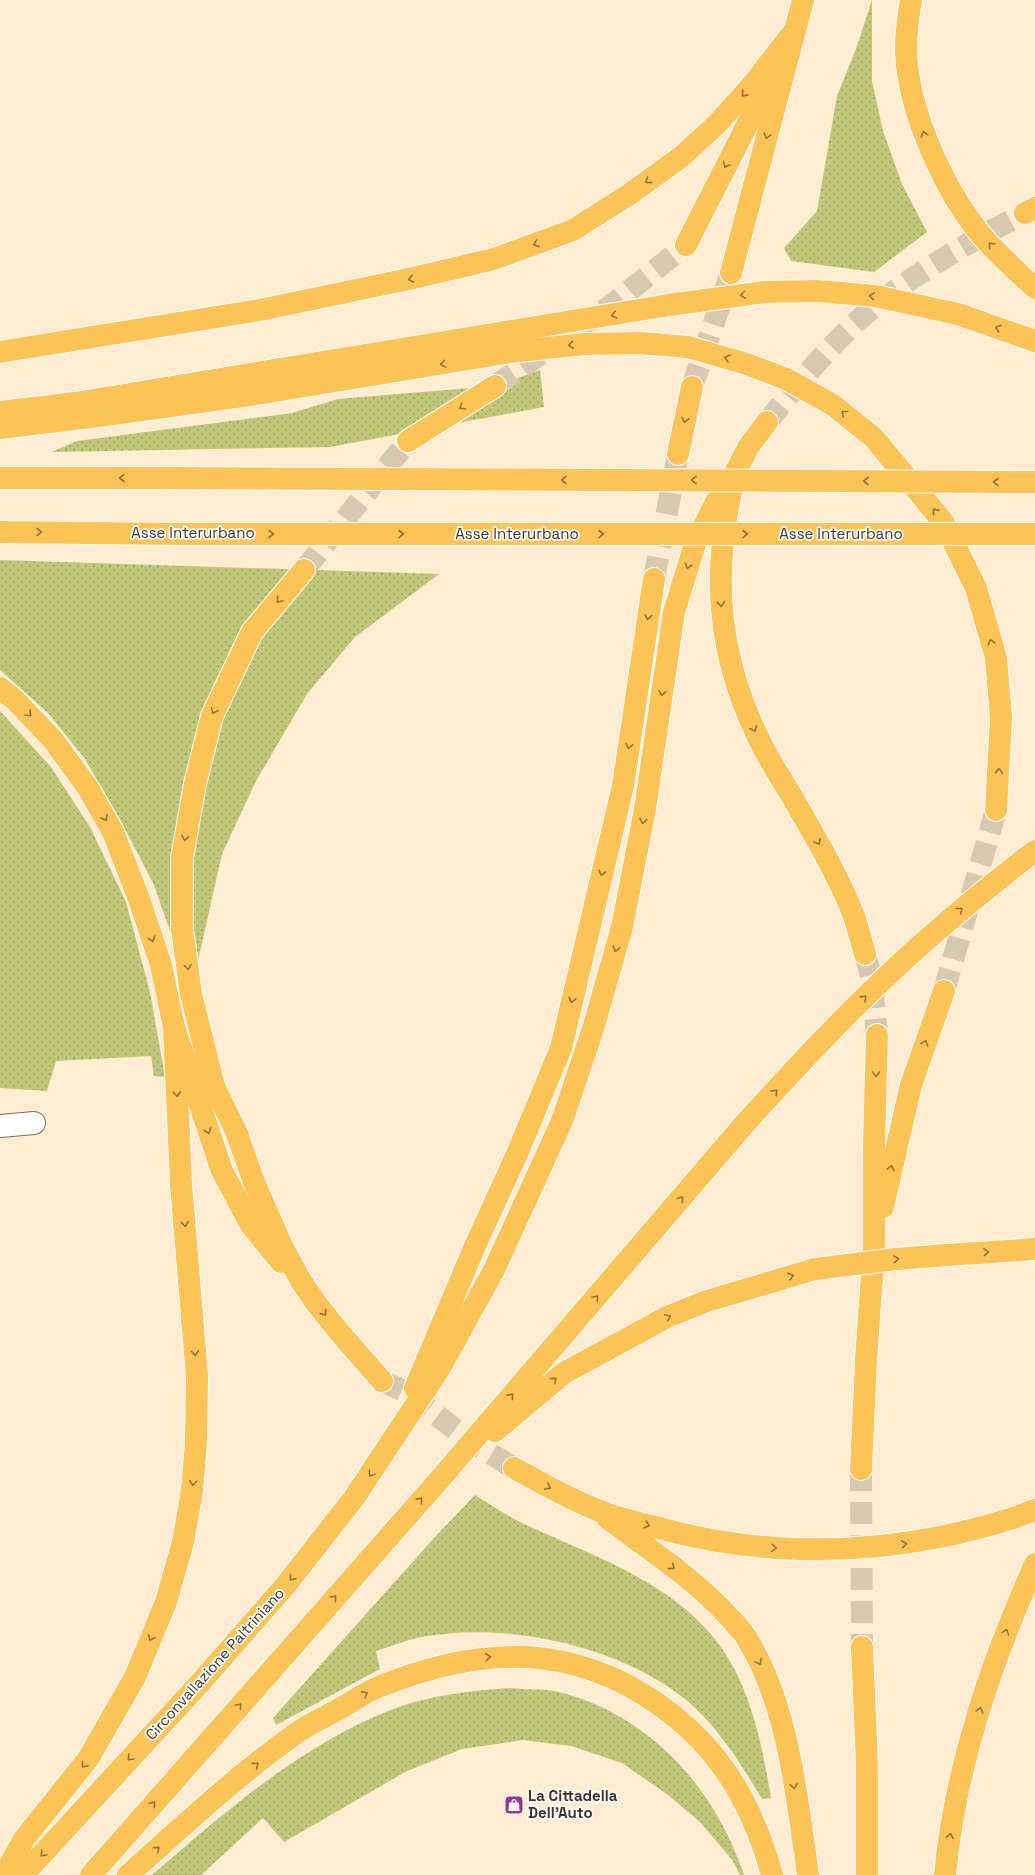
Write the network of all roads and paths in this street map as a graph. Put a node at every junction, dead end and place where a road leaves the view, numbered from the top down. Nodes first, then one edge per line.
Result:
1 (803, 0) edge
2 (911, 0) edge
3 (795, 30) junction
4 (686, 245) tunnel mouth
5 (731, 273) tunnel mouth
6 (1026, 276) edge
7 (1035, 288) edge
8 (1035, 341) edge
9 (0, 352) edge
10 (496, 386) tunnel mouth
11 (692, 387) tunnel mouth
12 (0, 412) edge
13 (766, 422) tunnel mouth
14 (0, 428) edge
15 (408, 441) tunnel mouth
16 (678, 454) tunnel mouth
17 (737, 469) junction
18 (0, 478) edge
19 (1035, 482) edge
20 (0, 532) edge
21 (1035, 534) edge
22 (304, 570) tunnel mouth
23 (654, 579) tunnel mouth
24 (0, 688) edge
25 (996, 810) tunnel mouth
26 (1029, 856) edge
27 (865, 954) tunnel mouth
28 (944, 991) tunnel mouth
29 (174, 1027) junction
30 (877, 1036) tunnel mouth
31 (34, 1123) dead end
32 (0, 1126) edge
33 (874, 1247) junction
34 (1035, 1249) edge
35 (301, 1281) junction
36 (382, 1381) tunnel mouth
37 (393, 1442) junction
38 (514, 1468) tunnel mouth
39 (862, 1469) tunnel mouth
40 (440, 1479) junction
41 (596, 1510) junction
42 (1035, 1510) edge
43 (1035, 1564) edge
44 (862, 1647) tunnel mouth
45 (867, 1765) junction
46 (4, 1875) edge
47 (23, 1875) edge
48 (90, 1875) edge
49 (128, 1875) edge
50 (772, 1875) edge
51 (808, 1875) edge
52 (866, 1875) edge
53 (882, 1875) edge
54 (945, 1875) edge

1 - 3 highway
6 -> 2 highway
3 -> 4 highway
3 -> 5 highway
3 -> 9 highway
6 - 7 highway
8 -> 12 highway
10 -> 15 highway
11 -> 16 highway
13 - 17 highway
25 -> 14 highway
17 -> 27 highway
17 -> 37 highway
19 -> 18 highway, bridge
20 -> 21 highway, Asse Interurbano, bridge
22 -> 35 highway
23 -> 37 highway
24 -> 29 highway
40 -> 26 highway, bridge
33 -> 28 highway
29 -> 35 highway
29 -> 46 highway
30 -> 33 highway
31 - 32 street
33 - 39 highway
40 -> 34 highway, bridge
35 -> 36 highway
37 -> 47 highway, Circonvallazione Paltriniano
38 -> 41 highway
48 -> 40 highway
41 -> 42 highway
41 -> 51 highway
54 -> 43 highway
44 - 45 highway
45 - 52 highway
45 - 53 highway
49 -> 50 highway

